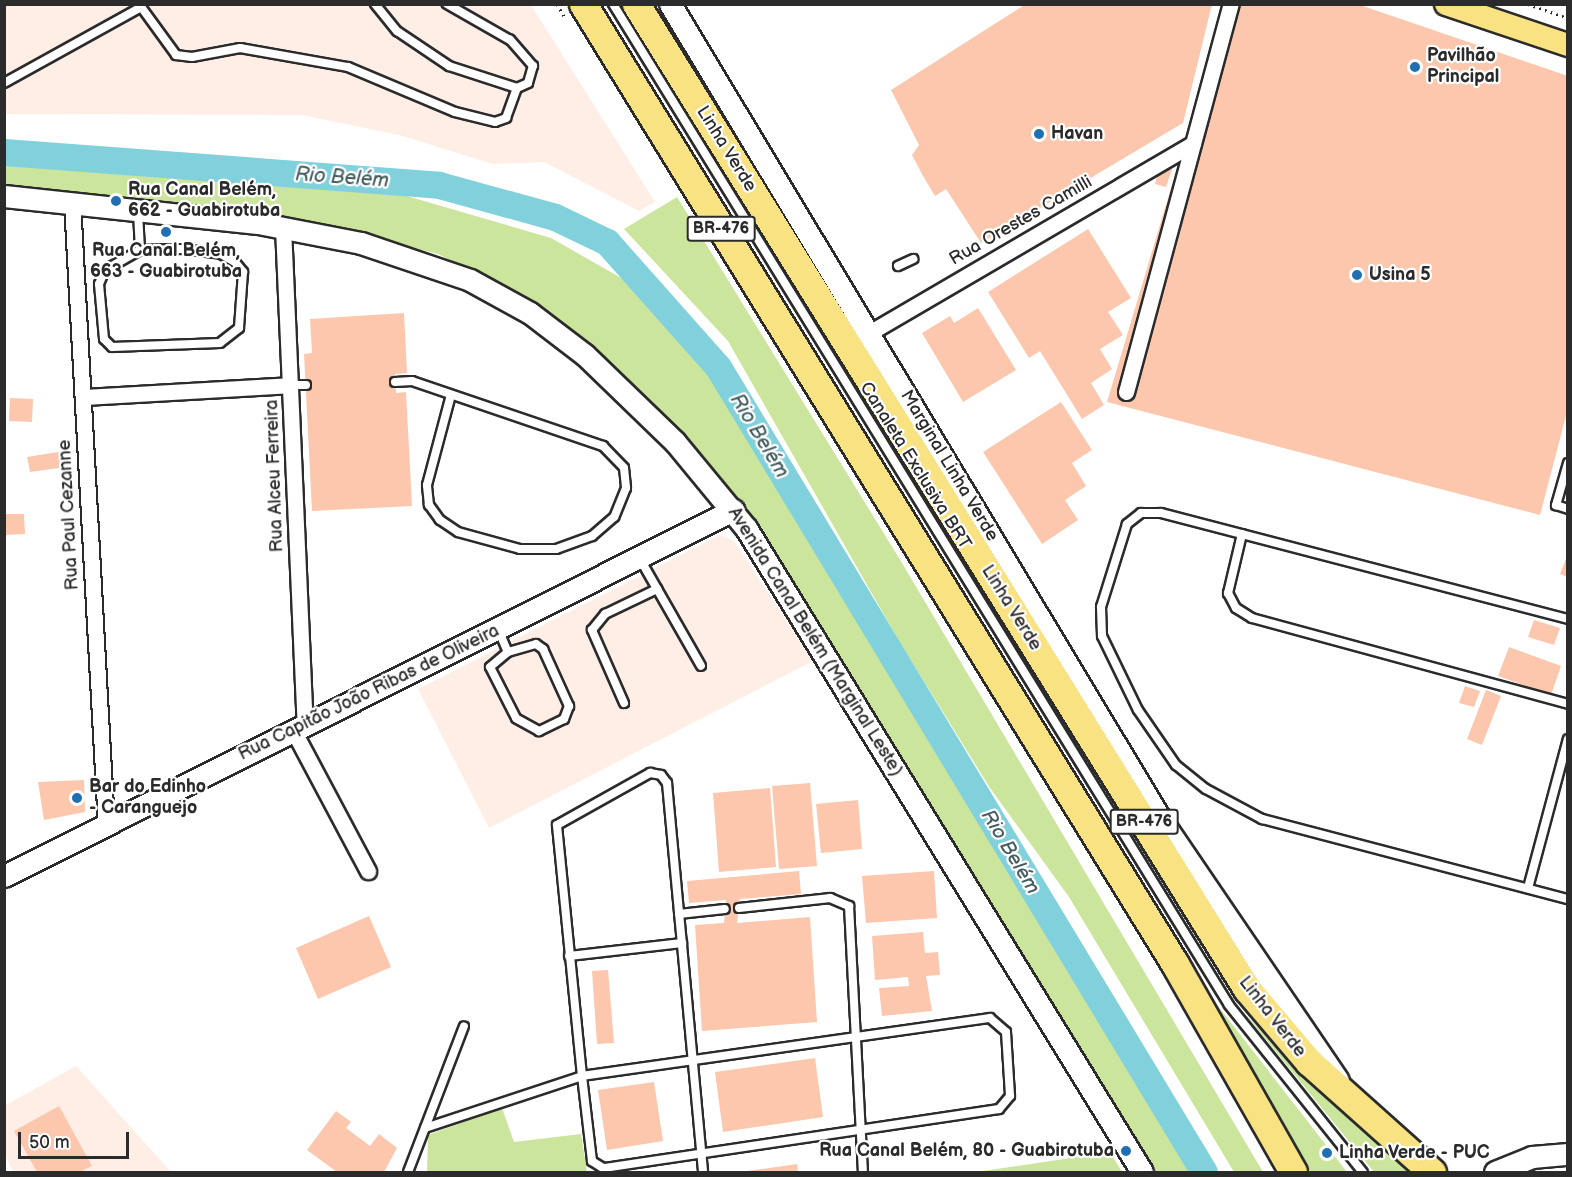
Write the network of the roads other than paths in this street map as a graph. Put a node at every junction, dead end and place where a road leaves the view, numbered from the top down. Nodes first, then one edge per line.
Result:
1 (375, 4) edge
2 (447, 4) edge
3 (583, 4) edge
4 (613, 4) edge
5 (636, 4) edge
6 (670, 4) edge
7 (1231, 4) edge
8 (1446, 4) edge
9 (140, 6) edge
10 (1568, 45) edge
11 (4, 83) edge
12 (517, 88) junction
13 (1193, 144) junction
14 (4, 196) edge
15 (72, 202) junction
16 (138, 209) junction
17 (283, 226) junction
18 (140, 250) junction
19 (913, 259) dead end
20 (898, 266) dead end
21 (868, 333) junction
22 (395, 381) dead end
23 (290, 385) junction
24 (306, 385) dead end
25 (1126, 392) dead end
26 (451, 395) junction
27 (82, 397) junction
28 (1568, 463) edge
29 (1568, 509) edge
30 (733, 510) junction
31 (1242, 534) junction
32 (639, 558) junction
33 (657, 589) junction
34 (1568, 619) edge
35 (498, 629) junction
36 (508, 652) junction
37 (701, 666) dead end
38 (624, 703) dead end
39 (1568, 704) edge
40 (299, 727) junction
41 (1568, 740) edge
42 (106, 825) junction
43 (368, 871) dead end
44 (4, 876) edge
45 (1528, 888) junction
46 (1568, 899) edge
47 (740, 908) dead end
48 (725, 909) dead end
49 (679, 914) junction
50 (682, 944) junction
51 (568, 956) junction
52 (464, 1026) dead end
53 (855, 1037) junction
54 (693, 1062) junction
55 (582, 1076) junction
56 (1352, 1103) junction
57 (425, 1128) junction
58 (860, 1131) junction
59 (701, 1152) junction
60 (1568, 1154) edge
61 (408, 1173) edge
62 (703, 1173) edge
63 (863, 1173) edge
64 (1142, 1173) edge
65 (1293, 1173) edge
66 (1363, 1173) edge
67 (1432, 1173) edge
68 (1495, 1173) edge

1 - 12 lane
2 - 12 lane
3 - 65 highway, BR-476
4 - 66 lane, Canaleta Exclusiva BRT
5 - 56 highway, Linha Verde / BR-476
6 - 21 street, Marginal Linha Verde
7 - 13 street
8 - 10 main road
9 - 11 lane
9 - 12 lane
13 - 21 street, Rua Orestes Camilli
13 - 25 street
14 - 15 street, Avenida Canal Belém (Marginal Leste)
15 - 16 street, Avenida Canal Belém (Marginal Leste)
15 - 27 street, Rua Paul Cezanne
16 - 17 street, Avenida Canal Belém (Marginal Leste)
16 - 18 lane
17 - 23 street, Rua Alceu Ferreira
17 - 30 street, Avenida Canal Belém (Marginal Leste)
18 - 18 lane
19 - 20 lane
21 - 56 street, Marginal Linha Verde
22 - 26 lane
23 - 24 lane
23 - 27 street
23 - 40 street, Rua Alceu Ferreira
26 - 26 lane
27 - 42 street, Rua Paul Cezanne
28 - 29 lane
30 - 32 street, Rua Capitão João Ribas de Oliveira
30 - 64 street, Avenida Canal Belém (Marginal Leste)
31 - 34 lane
31 - 39 lane
31 - 45 lane
32 - 33 lane
32 - 35 street, Rua Capitão João Ribas de Oliveira
33 - 37 lane
33 - 38 lane
35 - 36 lane
35 - 40 street, Rua Capitão João Ribas de Oliveira
36 - 36 lane
40 - 42 street, Rua Capitão João Ribas de Oliveira
40 - 43 street, Rua Alceu Ferreira
41 - 45 lane
42 - 44 street, Rua Capitão João Ribas de Oliveira
45 - 46 lane
47 - 53 lane
48 - 49 lane
49 - 50 lane
49 - 51 lane
50 - 51 lane
50 - 54 lane
51 - 55 lane
52 - 57 lane
53 - 54 lane
53 - 58 lane
53 - 58 lane
54 - 55 lane
54 - 59 lane
55 - 57 lane
55 - 59 lane
56 - 67 highway, Linha Verde / BR-476
57 - 61 lane
58 - 59 lane
58 - 63 lane
59 - 62 lane
60 - 68 street

